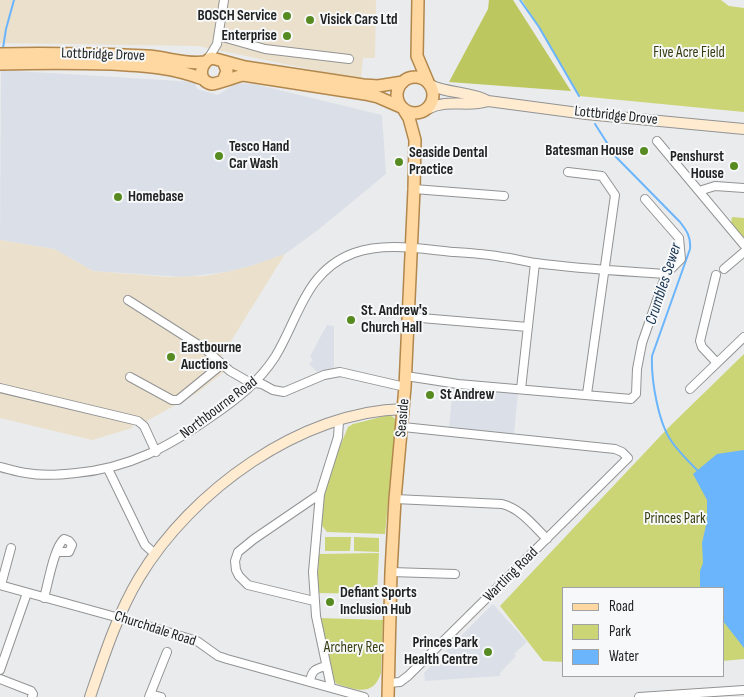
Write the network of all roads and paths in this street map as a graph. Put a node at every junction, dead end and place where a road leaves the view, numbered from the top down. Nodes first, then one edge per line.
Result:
1 (224, 0) edge
2 (418, 0) edge
3 (218, 40) junction
4 (0, 54) edge
5 (417, 56) junction
6 (349, 59) dead end
7 (206, 60) junction
8 (222, 60) junction
9 (0, 64) edge
10 (204, 78) junction
11 (223, 80) junction
12 (404, 81) junction
13 (429, 83) junction
14 (488, 101) junction
15 (403, 109) junction
16 (426, 110) junction
17 (744, 129) edge
18 (415, 140) junction
19 (657, 141) dead end
20 (568, 172) dead end
21 (744, 188) edge
22 (414, 190) junction
23 (699, 191) junction
24 (504, 196) dead end
25 (646, 199) dead end
26 (744, 245) edge
27 (411, 248) junction
28 (744, 252) edge
29 (535, 263) junction
30 (724, 269) dead end
31 (605, 270) junction
32 (666, 274) junction
33 (716, 275) dead end
34 (128, 300) dead end
35 (409, 317) junction
36 (528, 327) junction
37 (744, 337) edge
38 (717, 363) junction
39 (221, 365) junction
40 (130, 378) dead end
41 (406, 382) junction
42 (255, 383) junction
43 (0, 388) edge
44 (522, 389) junction
45 (690, 389) dead end
46 (587, 394) junction
47 (404, 409) junction
48 (339, 421) junction
49 (403, 427) junction
50 (156, 452) junction
51 (0, 467) edge
52 (108, 469) junction
53 (320, 494) junction
54 (395, 499) junction
55 (547, 539) junction
56 (11, 548) dead end
57 (57, 552) dead end
58 (155, 554) junction
59 (391, 572) junction
60 (454, 574) dead end
61 (0, 585) edge
62 (27, 593) junction
63 (44, 598) junction
64 (314, 602) junction
65 (119, 617) junction
66 (166, 652) dead end
67 (326, 666) junction
68 (0, 670) edge
69 (0, 679) edge
70 (310, 681) junction
71 (388, 683) junction
72 (331, 687) junction
73 (744, 690) edge
74 (150, 695) edge
75 (32, 697) edge
76 (90, 697) edge
77 (160, 697) edge
78 (364, 697) edge
79 (388, 697) edge
80 (639, 697) edge
81 (649, 697) edge

1 - 3 street
2 - 5 main road
3 - 6 street
3 - 7 street
3 - 8 street
4 - 7 main road, Lottbridge Drove
5 - 12 main road
5 - 13 main road
7 - 8 main road
7 - 10 main road
8 - 11 main road
8 - 12 main road
9 - 10 main road, Lottbridge Drove
10 - 11 main road
11 - 15 main road
12 - 13 main road
12 - 15 main road
13 - 14 street, Lottbridge Drove
13 - 16 main road
14 - 16 street, Lottbridge Drove
14 - 17 street, Lottbridge Drove
15 - 16 main road
15 - 18 main road, Seaside
16 - 18 main road, Seaside
18 - 22 main road, Seaside
19 - 23 street
20 - 31 street
21 - 23 street
22 - 24 street
22 - 27 main road, Seaside
23 - 26 street
25 - 32 street
27 - 29 street, Northbourne Road
27 - 35 main road, Seaside
27 - 42 street, Northbourne Road
28 - 30 street
29 - 31 street, Northbourne Road
29 - 36 street
31 - 32 street, Northbourne Road
31 - 46 street
32 - 46 street
33 - 38 street
34 - 39 street
35 - 36 street
35 - 41 main road, Seaside
36 - 44 street
37 - 38 street
38 - 45 street
39 - 40 street
39 - 42 street
41 - 42 street
41 - 44 street
41 - 47 main road, Seaside
42 - 50 street, Northbourne Road
43 - 50 street
44 - 46 street
47 - 48 street
47 - 49 main road, Seaside
48 - 53 street
48 - 58 street
49 - 54 main road, Seaside
49 - 55 street, Wartling Road
50 - 52 street, Northbourne Road
51 - 52 street, Northbourne Road
52 - 58 street
53 - 64 street
53 - 64 street
54 - 55 street
54 - 59 main road, Seaside
55 - 71 street, Wartling Road
56 - 61 street
57 - 63 street
58 - 65 street
59 - 60 street
59 - 71 main road, Seaside
61 - 62 street, Churchdale Road
62 - 63 street, Churchdale Road
62 - 68 street
63 - 65 street, Churchdale Road
64 - 67 street
65 - 70 street, Churchdale Road
65 - 76 street
66 - 74 street
67 - 70 street
67 - 72 street
69 - 75 street
70 - 72 street, Churchdale Road
71 - 79 main road, Seaside
72 - 78 street, Churchdale Road
73 - 81 street
74 - 77 street
80 - 81 street

